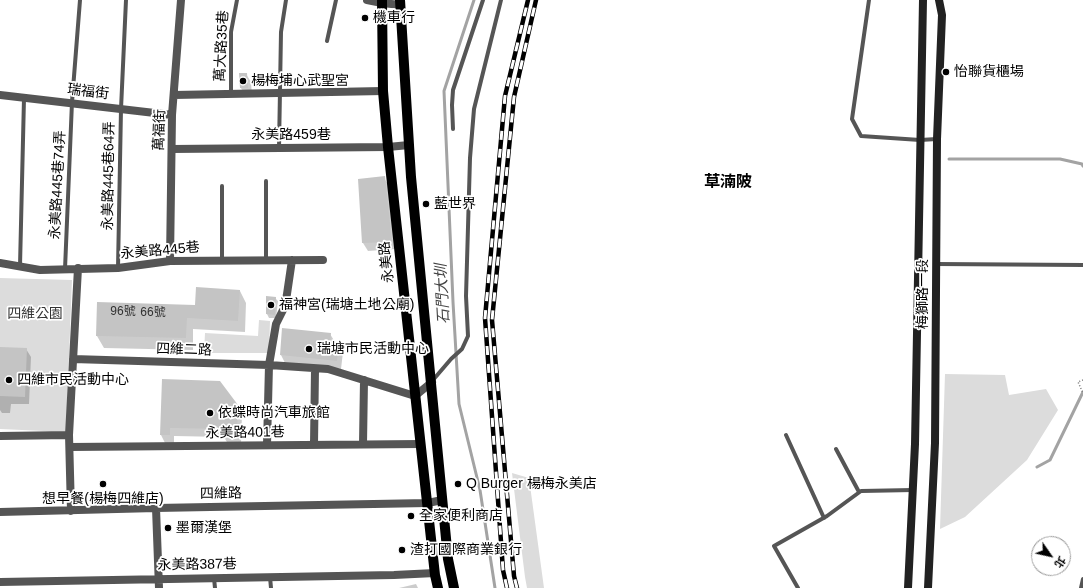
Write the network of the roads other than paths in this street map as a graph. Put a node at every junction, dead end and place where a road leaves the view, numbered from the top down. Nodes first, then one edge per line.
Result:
1 (80, 0) edge
2 (126, 0) edge
3 (181, 0) edge
4 (237, 0) edge
5 (286, 0) edge
6 (336, 0) edge
7 (367, 0) edge
8 (483, 0) edge
9 (501, 0) edge
10 (869, 0) edge
11 (923, 0) edge
12 (939, 0) edge
13 (382, 2) edge
14 (401, 3) edge
15 (327, 41) dead end
16 (383, 91) junction
17 (280, 93) junction
18 (231, 94) junction
19 (0, 95) edge
20 (174, 95) junction
21 (24, 98) junction
22 (72, 102) junction
23 (121, 109) junction
24 (172, 115) junction
25 (454, 129) dead end
26 (920, 140) junction
27 (937, 140) junction
28 (409, 145) junction
29 (388, 147) junction
30 (279, 148) junction
31 (172, 149) junction
32 (266, 181) dead end
33 (222, 186) dead end
34 (222, 260) junction
35 (266, 260) junction
36 (292, 260) junction
37 (323, 260) dead end
38 (170, 261) junction
39 (0, 263) edge
40 (936, 264) junction
41 (1083, 265) edge
42 (20, 266) junction
43 (78, 268) junction
44 (118, 268) junction
45 (65, 269) junction
46 (73, 359) junction
47 (269, 365) junction
48 (315, 369) junction
49 (364, 380) junction
50 (432, 382) junction
51 (416, 396) junction
52 (70, 435) junction
53 (0, 436) edge
54 (786, 436) dead end
55 (363, 444) junction
56 (421, 444) junction
57 (267, 445) junction
58 (314, 445) junction
59 (70, 448) junction
60 (836, 449) dead end
61 (913, 490) junction
62 (859, 492) junction
63 (442, 500) junction
64 (428, 503) junction
65 (156, 508) junction
66 (71, 511) junction
67 (0, 512) edge
68 (824, 518) junction
69 (435, 573) junction
70 (270, 577) junction
71 (214, 578) junction
72 (159, 579) junction
73 (1083, 579) edge
74 (0, 582) edge
75 (43, 584) edge
76 (159, 588) edge
77 (215, 588) edge
78 (271, 588) edge
79 (438, 588) edge
80 (454, 588) edge
81 (798, 588) edge
82 (908, 588) edge
83 (928, 588) edge
84 (1080, 588) edge

1 - 22 lane, 永美路445巷74弄
2 - 23 lane, 永美路445巷64弄
3 - 20 street, 萬福街
4 - 18 lane, 萬大路35巷
5 - 17 lane
6 - 15 lane
7 - 13 street
8 - 25 lane
9 - 50 lane
10 - 26 lane
11 - 26 street, 梅獅路一段
12 - 27 street, 梅獅路一段
13 - 14 street
13 - 16 main road, 永美路
14 - 28 main road
16 - 17 street
16 - 29 main road, 永美路
17 - 18 street
17 - 30 lane
18 - 20 street
19 - 21 street, 瑞福街
20 - 24 street, 萬福街
21 - 22 street, 瑞福街
21 - 42 lane
22 - 23 street, 瑞福街
22 - 45 lane, 永美路445巷74弄
23 - 24 street, 瑞福街
23 - 44 lane, 永美路445巷64弄
24 - 31 street, 萬福街
26 - 27 lane
26 - 61 street, 梅獅路一段
27 - 40 street, 梅獅路一段
28 - 29 street, 永美路459巷
28 - 50 main road
29 - 30 street, 永美路459巷
29 - 51 main road, 永美路
30 - 31 street, 永美路459巷
31 - 38 street, 萬福街
32 - 35 lane
33 - 34 lane
34 - 35 street, 永美路445巷
34 - 38 street, 永美路445巷
35 - 36 street, 永美路445巷
36 - 37 street, 永美路445巷
36 - 47 street
38 - 44 street, 永美路445巷
39 - 42 street, 永美路445巷
40 - 41 lane
40 - 83 street, 梅獅路一段
42 - 45 street, 永美路445巷
43 - 44 street, 永美路445巷
43 - 45 street, 永美路445巷
43 - 46 street
46 - 47 street, 四維二路
46 - 52 street
47 - 48 street, 四維二路
47 - 57 street
48 - 49 street, 四維二路
48 - 58 street
49 - 51 street, 四維二路
49 - 55 street
50 - 51 street
50 - 63 main road
51 - 56 main road, 永美路
52 - 53 street
52 - 59 street
54 - 68 lane
55 - 56 street, 永美路401巷
55 - 58 street, 永美路401巷
56 - 64 main road, 永美路
57 - 58 street, 永美路401巷
57 - 59 street, 永美路401巷
59 - 66 street
60 - 62 lane
61 - 62 lane
61 - 82 street, 梅獅路一段
62 - 68 lane
63 - 64 street, 四維路
63 - 80 main road
64 - 65 street, 四維路
64 - 69 main road, 永美路
65 - 66 street, 四維路
65 - 72 street
66 - 67 street, 四維路
68 - 81 lane
69 - 70 street, 永美路387巷
69 - 79 main road, 永美路
70 - 71 street, 永美路387巷
70 - 78 lane
71 - 72 street, 永美路387巷
71 - 77 lane
72 - 75 street, 永美路387巷
72 - 76 street
73 - 84 lane
74 - 75 street, 永美路387巷

